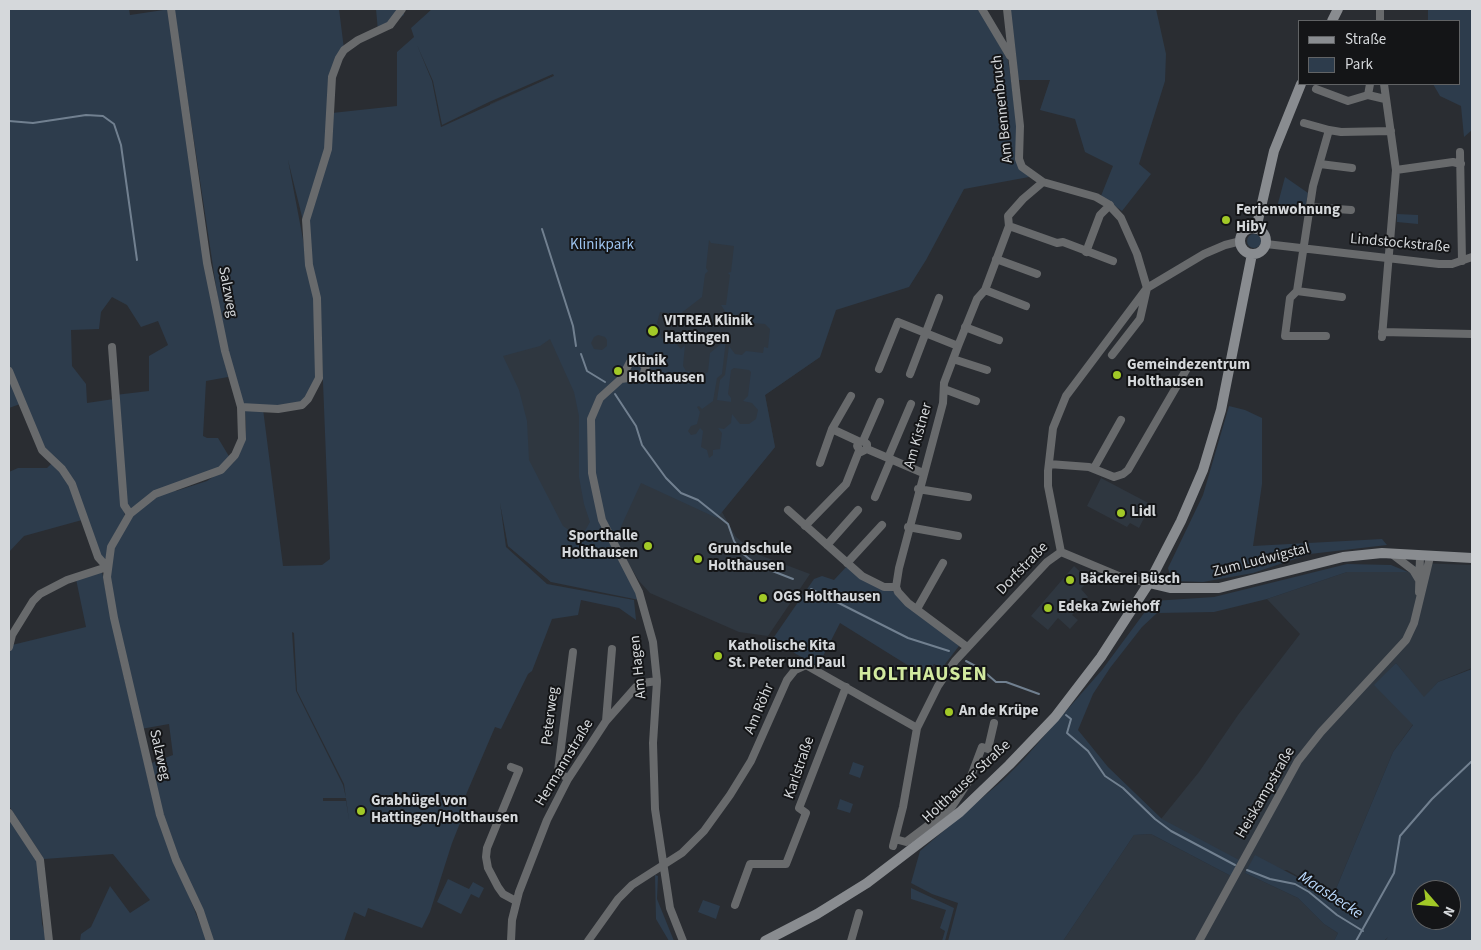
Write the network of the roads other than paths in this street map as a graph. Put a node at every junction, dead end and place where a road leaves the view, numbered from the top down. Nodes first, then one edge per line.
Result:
1 (172, 9) edge
2 (402, 9) edge
3 (982, 9) edge
4 (1007, 9) edge
5 (1012, 60) junction
6 (1301, 85) edge
7 (1370, 85) edge
8 (1384, 85) edge
9 (1316, 89) dead end
10 (1368, 95) junction
11 (1385, 99) junction
12 (1304, 122) dead end
13 (1329, 130) junction
14 (1391, 131) junction
15 (1460, 152) dead end
16 (1320, 164) junction
17 (1461, 164) junction
18 (1352, 168) dead end
19 (1396, 170) junction
20 (1043, 182) junction
21 (1110, 205) junction
22 (1309, 207) junction
23 (1351, 210) dead end
24 (1009, 226) junction
25 (1256, 229) junction
26 (1241, 241) junction
27 (1266, 244) junction
28 (1303, 247) junction
29 (1086, 252) junction
30 (1252, 254) junction
31 (1472, 257) edge
32 (996, 259) junction
33 (1390, 259) junction
34 (1462, 261) junction
35 (1112, 262) dead end
36 (1037, 274) dead end
37 (1147, 288) junction
38 (985, 290) junction
39 (1297, 291) junction
40 (1342, 297) dead end
41 (939, 298) dead end
42 (1026, 306) dead end
43 (965, 327) junction
44 (926, 333) junction
45 (1472, 334) edge
46 (1326, 336) dead end
47 (999, 340) dead end
48 (958, 346) junction
49 (112, 347) dead end
50 (1112, 356) dead end
51 (954, 359) junction
52 (1189, 365) dead end
53 (878, 369) dead end
54 (987, 370) dead end
55 (9, 371) edge
56 (910, 374) dead end
57 (621, 379) dead end
58 (944, 389) junction
59 (851, 396) dead end
60 (976, 401) dead end
61 (880, 402) dead end
62 (911, 404) dead end
63 (241, 407) junction
64 (1121, 420) dead end
65 (832, 429) junction
66 (862, 446) junction
67 (890, 458) junction
68 (820, 463) dead end
69 (1049, 464) junction
70 (1094, 468) junction
71 (923, 473) junction
72 (918, 489) junction
73 (875, 496) dead end
74 (968, 497) dead end
75 (788, 510) dead end
76 (858, 510) dead end
77 (130, 514) junction
78 (882, 525) dead end
79 (806, 526) junction
80 (908, 528) junction
81 (958, 536) dead end
82 (827, 545) junction
83 (1061, 552) junction
84 (1392, 554) junction
85 (1425, 556) junction
86 (1472, 558) edge
87 (943, 562) dead end
88 (847, 563) junction
89 (107, 567) junction
90 (1419, 580) junction
91 (1149, 583) junction
92 (896, 587) junction
93 (1419, 596) junction
94 (917, 610) junction
95 (9, 647) edge
96 (967, 648) junction
97 (612, 649) dead end
98 (573, 652) dead end
99 (657, 682) junction
100 (846, 687) junction
101 (606, 721) junction
102 (994, 723) dead end
103 (917, 728) junction
104 (512, 767) dead end
105 (568, 779) junction
106 (9, 813) edge
107 (663, 865) junction
108 (516, 901) junction
109 (735, 905) dead end
110 (859, 913) dead end
111 (49, 941) edge
112 (210, 941) edge
113 (511, 941) edge
114 (588, 941) edge
115 (683, 941) edge
116 (765, 941) edge
117 (851, 941) edge
118 (1199, 941) edge

1 - 63 street, Salzweg
2 - 63 street
3 - 5 street
4 - 5 street, Am Bennenbruch
5 - 20 street, Am Bennenbruch
6 - 25 street
7 - 10 street
8 - 11 street
9 - 10 street
10 - 11 street
11 - 14 street
12 - 13 street
13 - 14 street
13 - 16 street
14 - 19 street
15 - 17 street
16 - 18 street
16 - 22 street
17 - 19 street
17 - 34 street
19 - 33 street
20 - 21 street, Am Bennenbruch
20 - 24 street, Am Kistner
21 - 29 street
21 - 37 street, Am Bennenbruch
22 - 23 street
22 - 28 street
24 - 29 street
24 - 32 street, Am Kistner
25 - 26 street
25 - 27 street
26 - 30 street
26 - 37 street, Dorfstraße
27 - 28 street, Lindstockstraße
27 - 30 street
28 - 33 street, Lindstockstraße
28 - 39 street
29 - 35 street
30 - 91 street, Holthauser Straße
31 - 34 street, Lindstockstraße
32 - 36 street
32 - 38 street, Am Kistner
33 - 34 street, Lindstockstraße
33 - 45 street
37 - 50 street
37 - 69 street, Dorfstraße
38 - 42 street
38 - 43 street, Am Kistner
39 - 40 street
39 - 46 street
41 - 44 street
43 - 47 street
43 - 48 street, Am Kistner
44 - 48 street
44 - 53 street
44 - 56 street
48 - 51 street, Am Kistner
49 - 77 street
51 - 54 street
51 - 58 street, Am Kistner
52 - 70 street
55 - 89 street, Salzweg
57 - 99 street, Am Hagen
58 - 60 street, Am Kistner
58 - 71 street, Am Kistner
59 - 65 street
61 - 66 street
62 - 67 street
63 - 77 street, Salzweg
64 - 70 street
65 - 66 street
65 - 68 street
66 - 67 street
66 - 79 street
67 - 71 street
67 - 73 street
69 - 70 street
69 - 83 street, Dorfstraße
71 - 72 street, Am Kistner
72 - 74 street, Am Kistner
72 - 80 street, Am Kistner
75 - 79 street
76 - 82 street
77 - 89 street, Salzweg
78 - 88 street
79 - 82 street
80 - 81 street
80 - 92 street, Am Kistner
82 - 88 street
83 - 91 street, Zum Ludwigstal
83 - 96 street, Dorfstraße
84 - 85 street, Zum Ludwigstal
84 - 90 street
84 - 91 street, Zum Ludwigstal
85 - 86 street, Zum Ludwigstal
85 - 90 street, Heiskampstraße
85 - 93 street, Heiskampstraße
87 - 94 street
88 - 92 street
89 - 95 street
89 - 112 street, Salzweg
90 - 93 street, Heiskampstraße
91 - 116 street, Holthauser Straße
92 - 94 street
93 - 118 street, Heiskampstraße
94 - 96 street
96 - 103 street, Dorfstraße
97 - 101 street
98 - 105 street, Peterweg
99 - 101 street, Hermannstraße
99 - 107 street, Am Hagen
100 - 103 street, Am Röhr
100 - 107 street, Am Röhr
100 - 109 street, Karlstraße
101 - 105 street, Hermannstraße
102 - 103 street, Dorfstraße
104 - 108 street
105 - 108 street, Hermannstraße
106 - 111 street
107 - 114 street
107 - 115 street, Am Hagen
108 - 113 street, Hermannstraße
110 - 117 street

